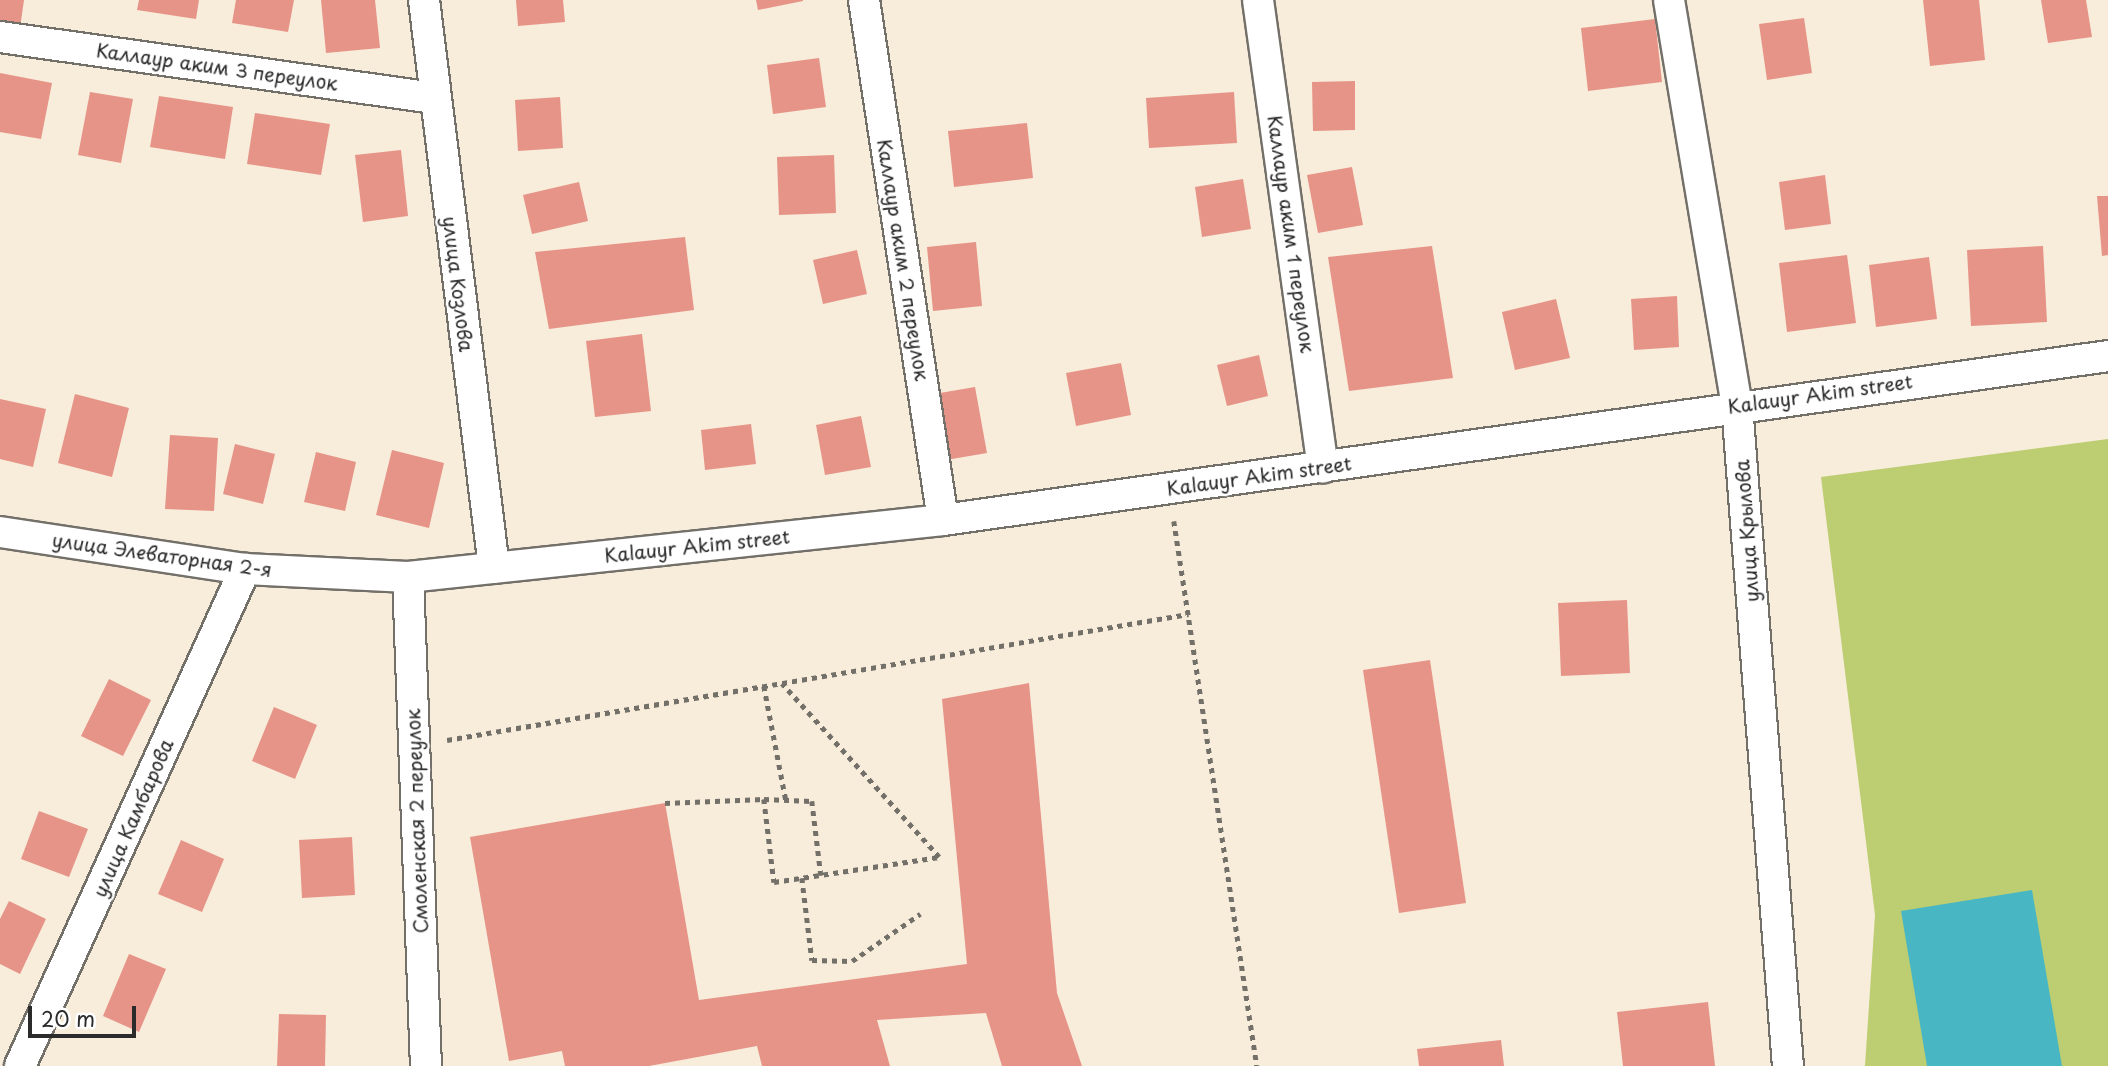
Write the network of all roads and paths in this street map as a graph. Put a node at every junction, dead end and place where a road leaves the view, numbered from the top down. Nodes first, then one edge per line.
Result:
1 (424, 0) edge
2 (864, 0) edge
3 (1258, 0) edge
4 (1669, 0) edge
5 (0, 37) edge
6 (434, 98) junction
7 (2108, 356) edge
8 (1737, 405) junction
9 (1323, 468) junction
10 (1169, 489) junction
11 (943, 520) junction
12 (0, 532) edge
13 (494, 568) junction
14 (245, 569) junction
15 (408, 576) junction
16 (1188, 614) junction
17 (782, 683) junction
18 (764, 686) junction
19 (438, 741) dead end
20 (764, 799) junction
21 (786, 800) junction
22 (665, 803) dead end
23 (821, 875) junction
24 (802, 878) junction
25 (920, 915) dead end
26 (20, 1066) edge
27 (426, 1066) edge
28 (1257, 1066) edge
29 (1788, 1066) edge

1 - 6 street, улица Козлова
2 - 11 street, Каллаур аким 2 переулок
3 - 9 street, Каллаур аким 1 переулок
4 - 8 street, улица Крылова
5 - 6 street, Каллаур аким 3 переулок
6 - 13 street, улица Козлова
7 - 8 street, Kalauyr Akim street
8 - 9 street, Kalauyr Akim street
8 - 29 street, улица Крылова
9 - 10 street, Kalauyr Akim street
10 - 11 street, Kalauyr Akim street
10 - 16 path
11 - 13 street, Kalauyr Akim street
12 - 14 street, улица Элеваторная 2-я
13 - 15 street, Kalauyr Akim street
14 - 15 street, улица Элеваторная 2-я
14 - 26 street, улица Камбарова
15 - 27 street, Смоленская 2 переулок
16 - 17 path
16 - 28 path
17 - 18 path
17 - 23 path
18 - 19 path
18 - 21 path
20 - 21 path
20 - 22 path
20 - 24 path
21 - 23 path
23 - 24 path
24 - 25 path

